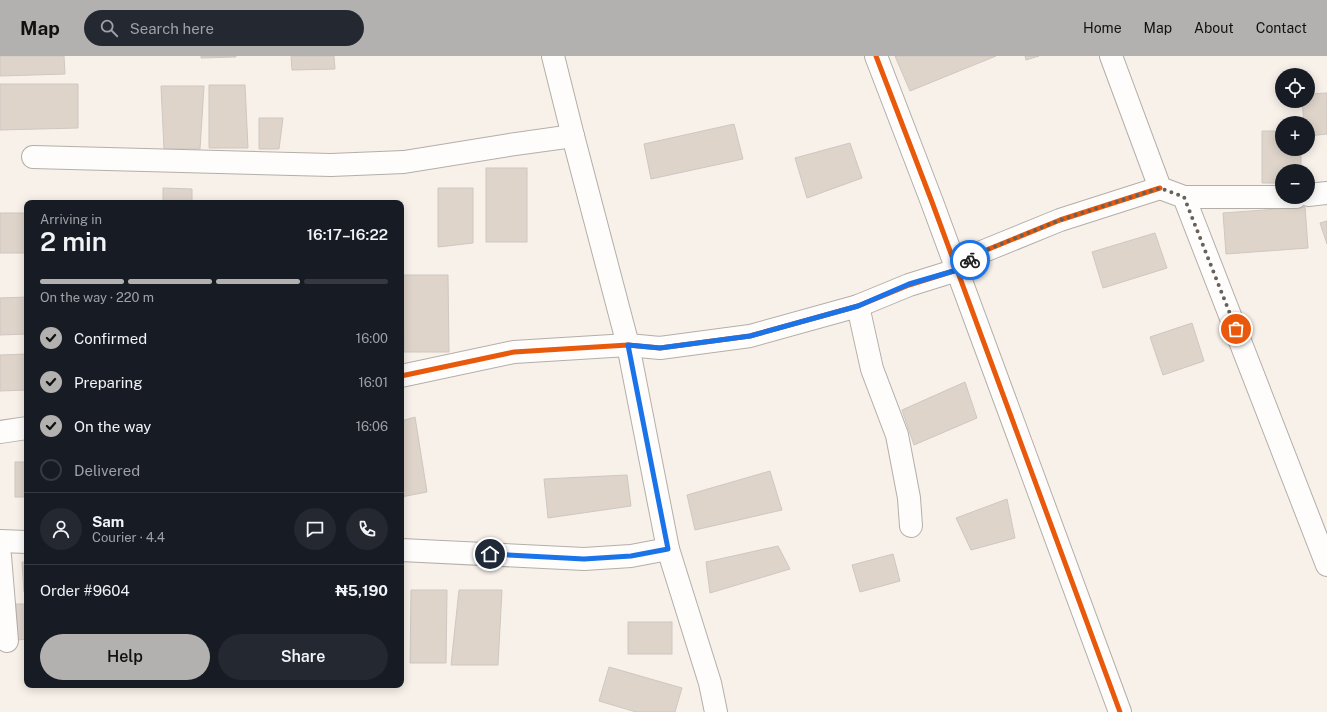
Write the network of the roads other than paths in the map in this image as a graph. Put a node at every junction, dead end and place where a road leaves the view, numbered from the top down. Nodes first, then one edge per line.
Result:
1 (553, 56) edge
2 (876, 56) edge
3 (1111, 56) edge
4 (572, 136) junction
5 (33, 157) dead end
6 (1160, 188) junction
7 (1327, 193) edge
8 (1315, 195) edge
9 (1184, 197) junction
10 (1275, 197) edge
11 (957, 270) junction
12 (858, 306) junction
13 (628, 345) junction
14 (404, 375) edge
15 (24, 428) edge
16 (0, 432) edge
17 (911, 526) dead end
18 (0, 541) edge
19 (24, 542) edge
20 (668, 549) junction
21 (404, 550) edge
22 (0, 556) edge
23 (1327, 565) edge
24 (7, 640) dead end
25 (716, 712) edge
26 (1120, 712) edge

1 - 4 street
2 - 11 street
3 - 6 street
4 - 5 street
4 - 13 street
6 - 9 street
6 - 11 street
7 - 8 street
9 - 10 street
9 - 23 street
11 - 12 street
11 - 26 street
12 - 13 street
12 - 17 street
13 - 14 street
13 - 20 street
15 - 16 street
18 - 19 street
20 - 21 street
20 - 25 street
22 - 24 street

